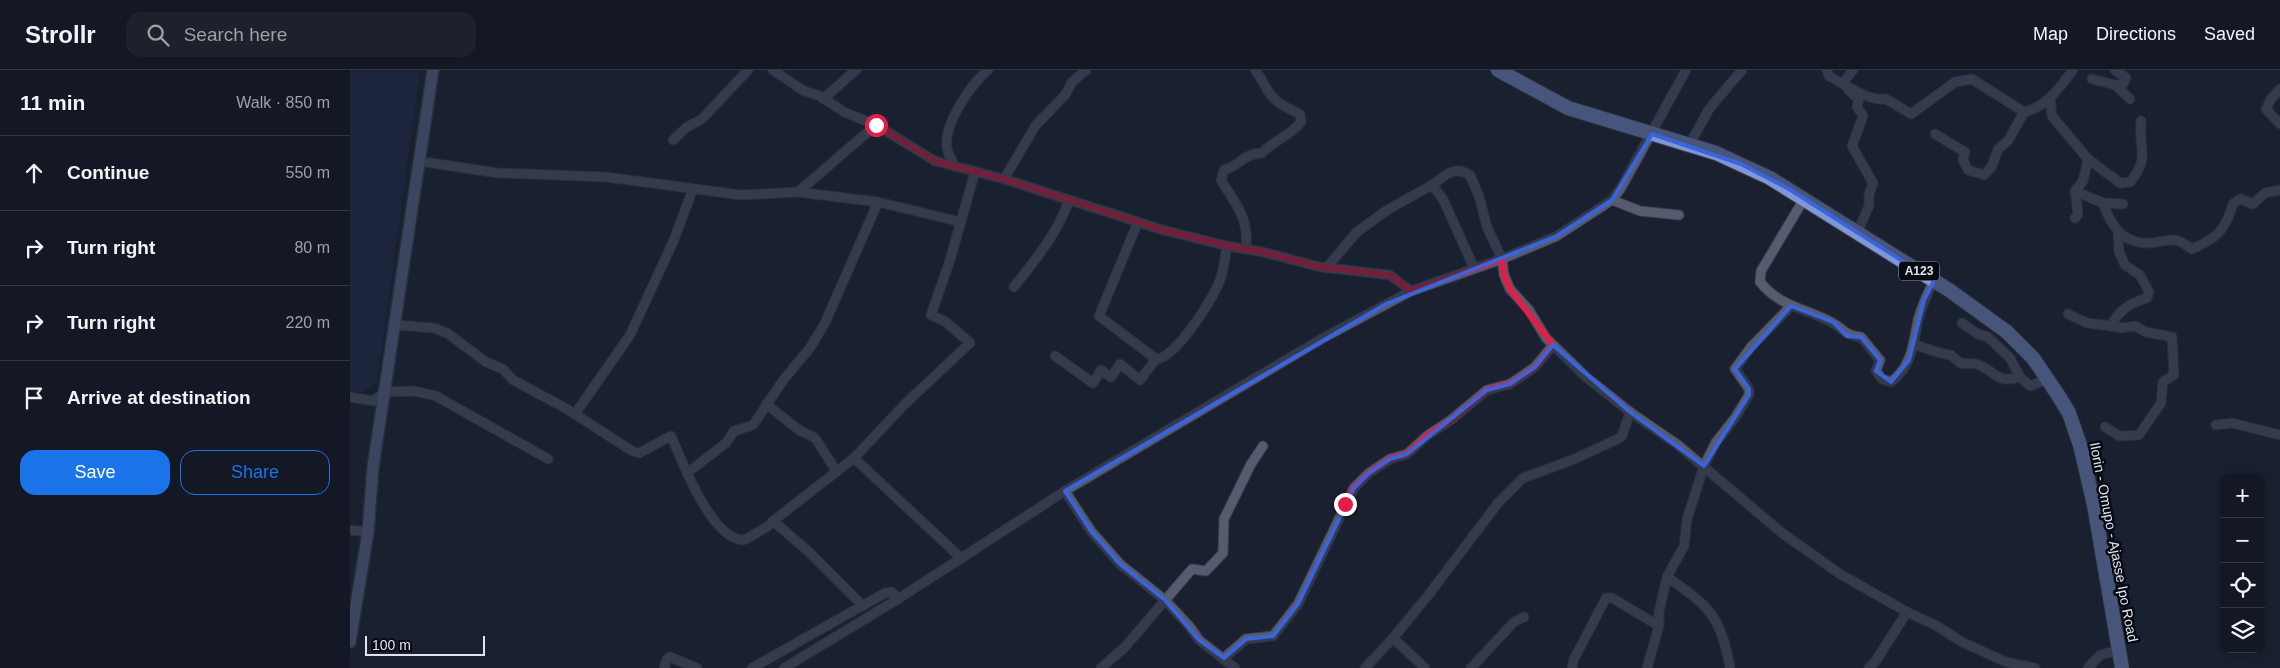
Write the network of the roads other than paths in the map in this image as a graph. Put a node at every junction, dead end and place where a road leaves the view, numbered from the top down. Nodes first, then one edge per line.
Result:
1 (433, 70) edge
2 (748, 70) edge
3 (773, 70) edge
4 (856, 70) edge
5 (1086, 70) edge
6 (1255, 70) edge
7 (1498, 70) edge
8 (1686, 70) edge
9 (1742, 70) edge
10 (1828, 70) edge
11 (1853, 70) edge
12 (2073, 70) edge
13 (2115, 70) edge
14 (981, 72) edge
15 (2092, 79) dead end
16 (1843, 83) junction
17 (2115, 85) junction
18 (2280, 89) edge
19 (2050, 98) junction
20 (823, 99) junction
21 (2130, 99) dead end
22 (2024, 112) junction
23 (2141, 121) dead end
24 (2280, 124) edge
25 (876, 125) junction
26 (1652, 134) junction
27 (1935, 134) dead end
28 (673, 140) dead end
29 (1690, 144) junction
30 (2088, 159) junction
31 (418, 161) junction
32 (955, 166) junction
33 (975, 172) junction
34 (1004, 179) junction
35 (1432, 186) junction
36 (693, 189) junction
37 (2280, 190) edge
38 (2075, 191) junction
39 (798, 192) junction
40 (1804, 199) junction
41 (1070, 200) junction
42 (1612, 200) junction
43 (878, 202) junction
44 (2103, 203) junction
45 (2123, 204) dead end
46 (1679, 215) dead end
47 (2074, 218) dead end
48 (961, 222) junction
49 (1138, 222) junction
50 (2118, 232) junction
51 (1857, 233) junction
52 (1228, 246) junction
53 (1246, 248) junction
54 (1502, 259) junction
55 (1326, 268) junction
56 (1474, 268) junction
57 (1934, 281) junction
58 (1014, 287) dead end
59 (1411, 291) junction
60 (1791, 306) junction
61 (2068, 314) dead end
62 (1962, 323) dead end
63 (396, 325) junction
64 (2111, 326) junction
65 (1553, 345) junction
66 (1915, 345) junction
67 (1055, 356) dead end
68 (1156, 359) junction
69 (2020, 377) junction
70 (2047, 379) junction
71 (385, 392) junction
72 (350, 397) edge
73 (766, 404) junction
74 (1630, 412) junction
75 (574, 414) junction
76 (2216, 425) dead end
77 (2105, 427) dead end
78 (2280, 435) edge
79 (1263, 446) dead end
80 (854, 458) junction
81 (548, 459) dead end
82 (1704, 466) junction
83 (837, 472) junction
84 (687, 473) junction
85 (1065, 491) junction
86 (773, 521) junction
87 (350, 530) edge
88 (368, 532) junction
89 (961, 558) junction
90 (1667, 577) junction
91 (898, 599) junction
92 (1165, 600) junction
93 (863, 606) junction
94 (1907, 612) junction
95 (1524, 617) dead end
96 (1659, 626) junction
97 (1393, 638) junction
98 (350, 642) edge
99 (2119, 650) junction
100 (1224, 658) junction
101 (2004, 665) edge
102 (664, 668) edge
103 (697, 668) edge
104 (752, 668) edge
105 (784, 668) edge
106 (1101, 668) edge
107 (1235, 668) edge
108 (1365, 668) edge
109 (1425, 668) edge
110 (1471, 668) edge
111 (1572, 668) edge
112 (1647, 668) edge
113 (1730, 668) edge
114 (1869, 668) edge
115 (2035, 668) edge
116 (2088, 668) edge
117 (2122, 668) edge

1 - 31 main road
2 - 28 street
3 - 20 street
4 - 20 street
5 - 34 street
6 - 53 street
7 - 26 highway, Ilorin - Omupo - Ajasse Ipo Road / A123
8 - 26 street
9 - 29 street
10 - 16 street
11 - 16 street
12 - 19 street
13 - 17 street
14 - 32 street
15 - 17 street
16 - 22 street
16 - 51 street
17 - 21 street
18 - 24 street
19 - 22 street
19 - 30 street
20 - 25 street
22 - 27 street
23 - 30 street
25 - 32 street
25 - 39 street
26 - 29 highway, Ilorin - Omupo - Ajasse Ipo Road / A123
26 - 42 street
29 - 40 highway, Ilorin - Omupo - Ajasse Ipo Road / A123
30 - 38 street
31 - 36 street
31 - 63 main road
32 - 33 street
33 - 34 street
33 - 48 street
34 - 41 street
35 - 54 street
35 - 55 street
35 - 56 street
36 - 39 street
36 - 75 street
37 - 50 street
38 - 44 street
38 - 47 street
39 - 43 street
40 - 51 highway, Ilorin - Omupo - Ajasse Ipo Road / A123
40 - 60 street
41 - 49 street
41 - 58 street
42 - 46 street
42 - 54 street
43 - 48 street
43 - 73 street
44 - 45 street
44 - 50 street
48 - 80 street
49 - 52 street
49 - 68 street
50 - 64 street
51 - 57 highway, Ilorin - Omupo - Ajasse Ipo Road / A123
52 - 53 street
52 - 68 street
53 - 55 street
54 - 56 street
54 - 65 street
55 - 59 street
56 - 59 street
57 - 66 street
57 - 70 highway, Ilorin - Omupo - Ajasse Ipo Road / A123
59 - 85 street
60 - 66 street
60 - 82 street
61 - 64 street
62 - 69 street
63 - 71 main road
63 - 75 street
64 - 77 street
65 - 74 street
65 - 100 street
66 - 69 street
67 - 68 street
69 - 70 street
70 - 99 highway, Ilorin - Omupo - Ajasse Ipo Road / A123
71 - 72 street
71 - 81 street
71 - 88 main road
73 - 83 street
73 - 84 street
74 - 82 street
74 - 97 street
75 - 84 street
76 - 78 street
79 - 92 street
80 - 83 street
80 - 89 street
82 - 90 street
82 - 94 street
83 - 86 street
84 - 86 street
85 - 89 street
85 - 92 street
86 - 93 street
87 - 88 street
88 - 98 main road
89 - 91 street
90 - 96 street
90 - 113 street
91 - 93 street
91 - 105 street
92 - 100 street
92 - 106 street
93 - 104 street
94 - 101 street
94 - 114 street
95 - 110 street
96 - 111 street
96 - 112 street
97 - 108 street
97 - 109 street
99 - 116 street
99 - 117 highway, Ilorin - Omupo - Ajasse Ipo Road / A123
100 - 107 street
101 - 115 street
102 - 103 street

